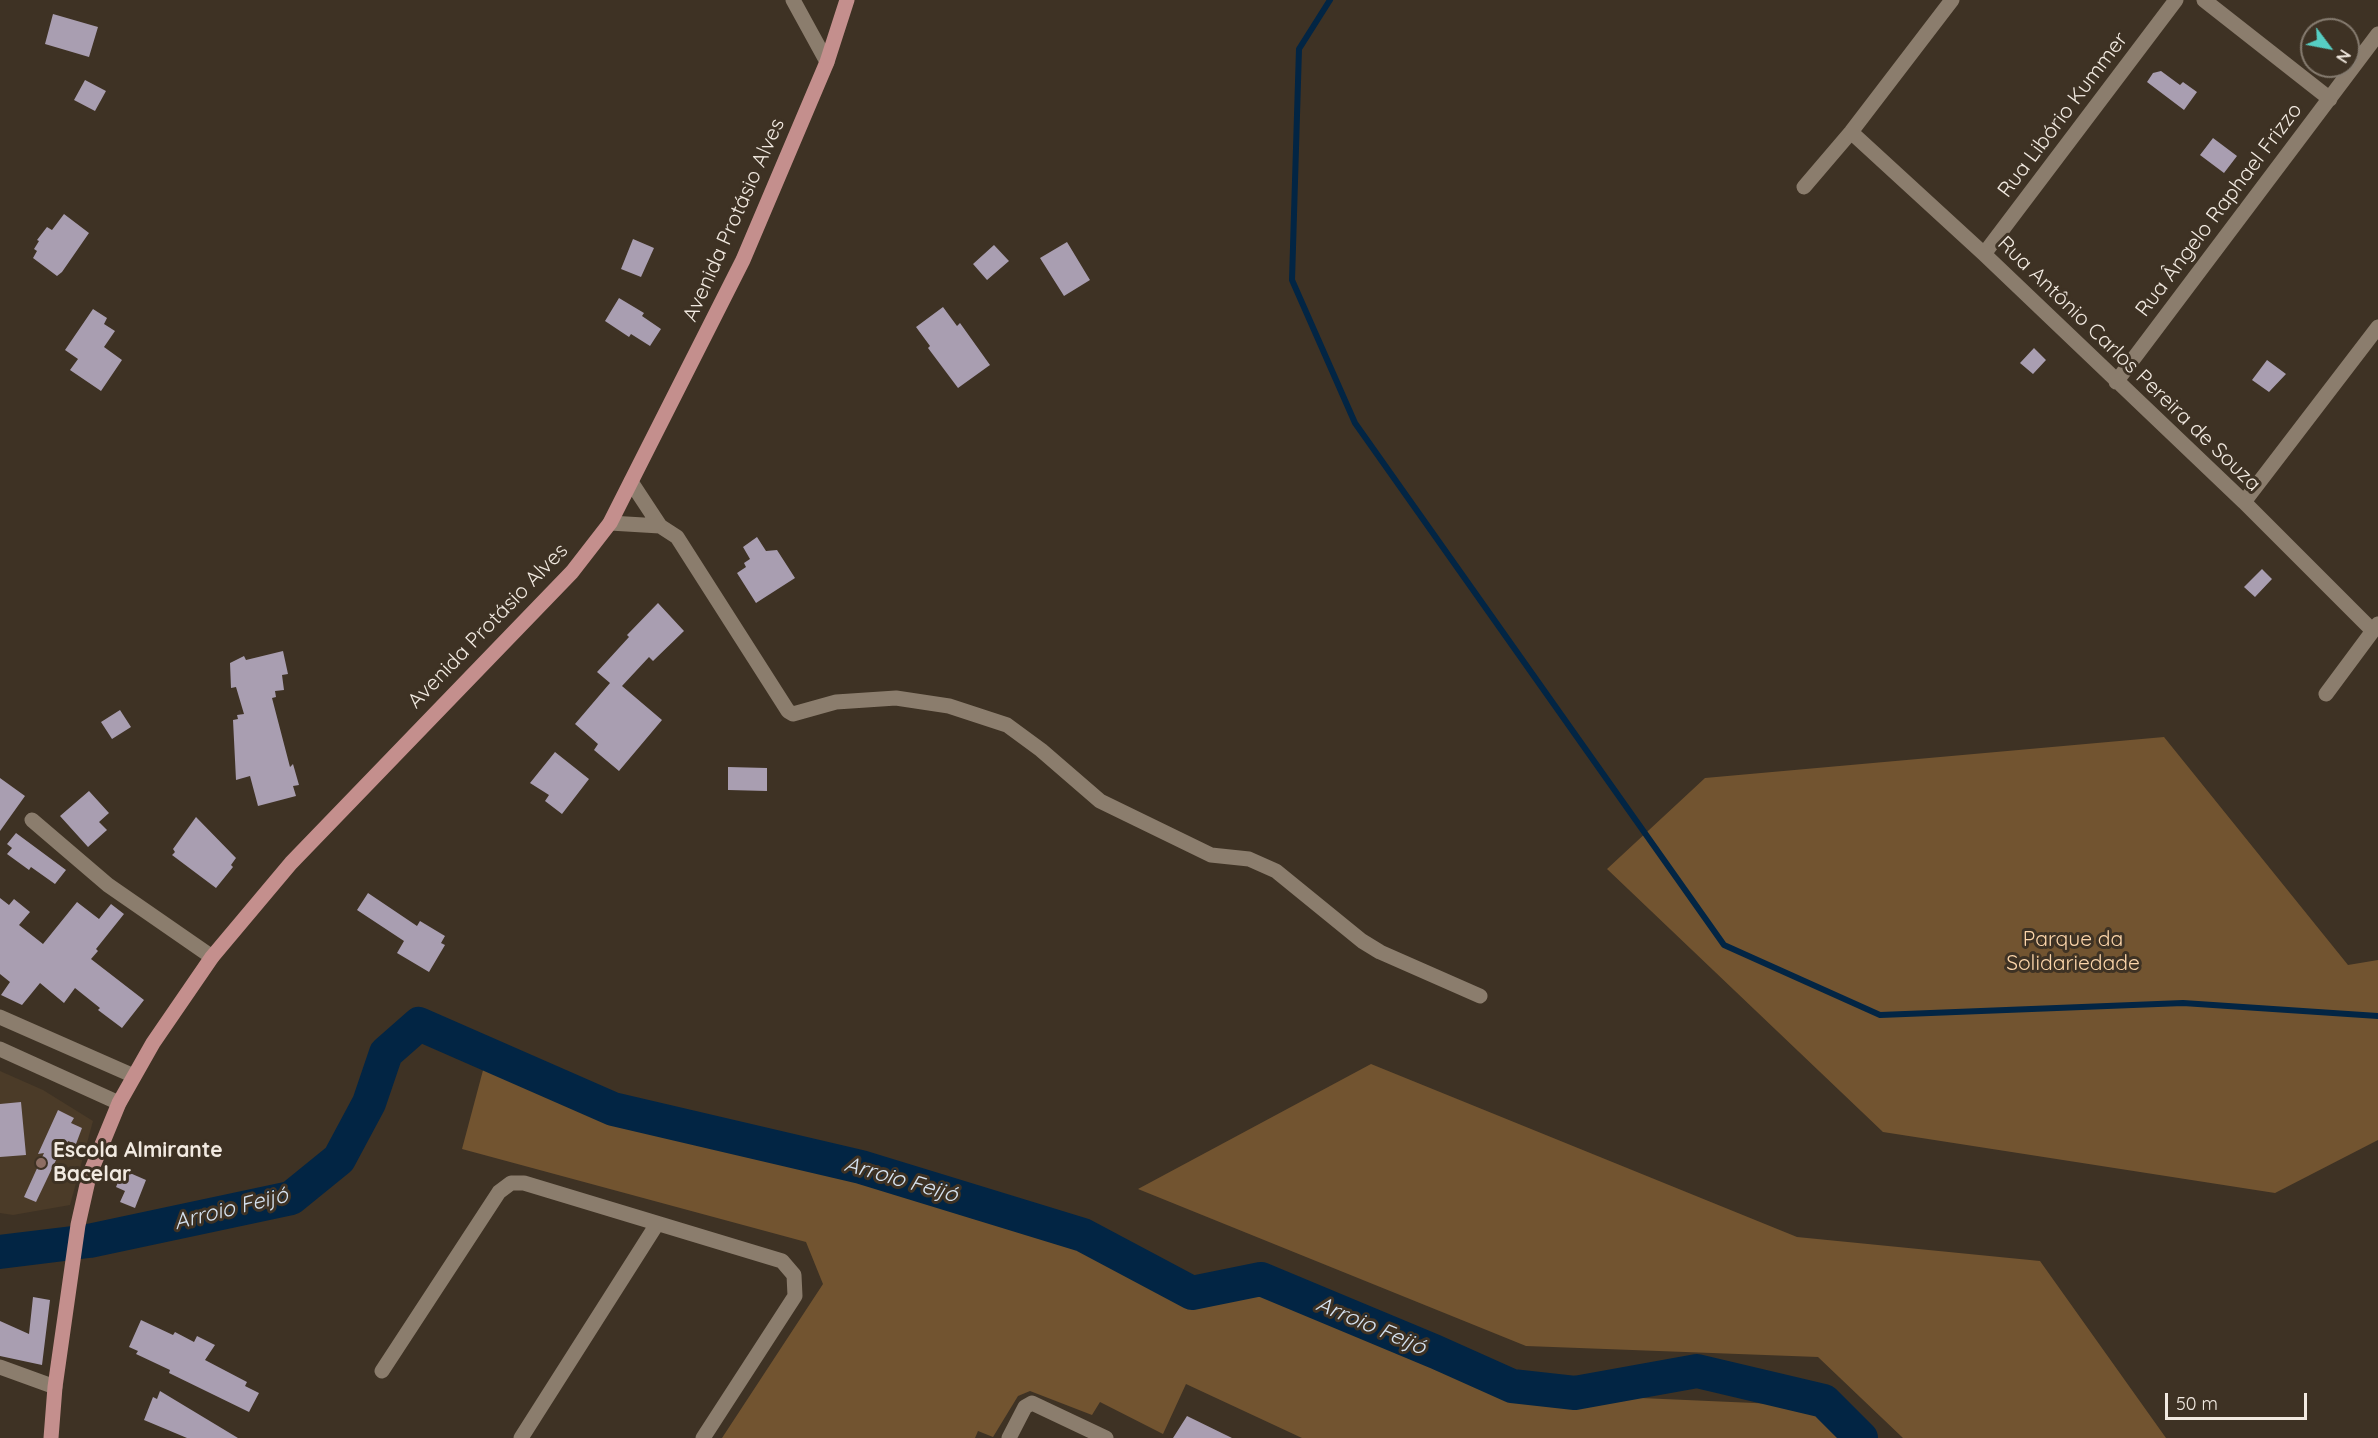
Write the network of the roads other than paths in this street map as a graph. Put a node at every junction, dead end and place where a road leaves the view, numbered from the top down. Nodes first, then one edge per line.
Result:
1 (793, 0) edge
2 (847, 0) edge
3 (1952, 0) edge
4 (2175, 0) edge
5 (2204, 0) edge
6 (2378, 34) edge
7 (827, 62) junction
8 (2330, 99) junction
9 (1851, 132) junction
10 (1804, 187) dead end
11 (1984, 254) junction
12 (2378, 327) edge
13 (2116, 382) junction
14 (631, 482) junction
15 (2244, 502) junction
16 (610, 523) junction
17 (660, 526) junction
18 (2375, 627) edge
19 (2326, 694) dead end
20 (32, 820) dead end
21 (212, 957) junction
22 (1480, 996) dead end
23 (0, 1017) edge
24 (0, 1048) edge
25 (134, 1076) junction
26 (119, 1103) junction
27 (657, 1224) junction
28 (0, 1367) edge
29 (382, 1371) dead end
30 (55, 1387) junction
31 (51, 1438) edge
32 (521, 1438) edge
33 (703, 1438) edge
34 (1009, 1438) edge
35 (1106, 1438) edge

1 - 7 street
2 - 7 main road, Avenida Protásio Alves
3 - 9 street
4 - 11 street, Rua Libório Kummer
5 - 8 street
6 - 8 street, Rua Ângelo Raphael Frizzo
7 - 14 main road, Avenida Protásio Alves
8 - 13 street, Rua Ângelo Raphael Frizzo
9 - 10 street
9 - 11 street, Rua Antônio Carlos Pereira de Souza
11 - 13 street, Rua Antônio Carlos Pereira de Souza
12 - 15 street
13 - 15 street, Rua Antônio Carlos Pereira de Souza
14 - 16 main road, Avenida Protásio Alves
14 - 17 street
15 - 18 street, Rua Antônio Carlos Pereira de Souza
16 - 17 street
16 - 21 main road, Avenida Protásio Alves
17 - 22 street
18 - 19 street
20 - 21 street
21 - 25 main road, Avenida Protásio Alves
23 - 25 street
24 - 26 street
25 - 26 main road, Avenida Protásio Alves
26 - 30 main road, Avenida Protásio Alves
27 - 29 street
27 - 32 street
27 - 33 street
28 - 30 street
30 - 31 main road, Avenida Protásio Alves
34 - 35 street

